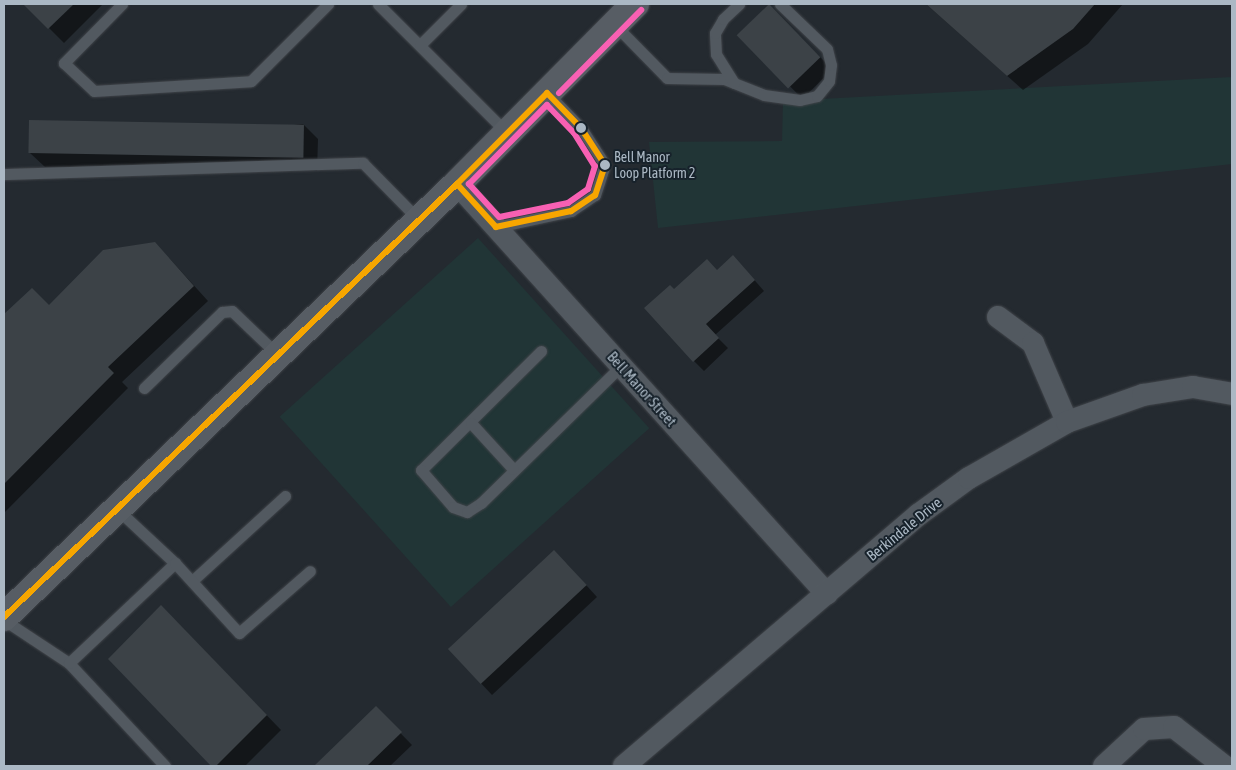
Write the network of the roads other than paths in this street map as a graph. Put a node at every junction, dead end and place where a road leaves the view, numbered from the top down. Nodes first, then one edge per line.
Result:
1 (122, 4) edge
2 (328, 4) edge
3 (378, 4) edge
4 (461, 4) edge
5 (635, 4) edge
6 (739, 4) edge
7 (780, 4) edge
8 (615, 25) junction
9 (420, 45) junction
10 (734, 83) junction
11 (547, 93) junction
12 (507, 133) junction
13 (4, 174) edge
14 (457, 184) junction
15 (419, 220) junction
16 (496, 228) junction
17 (998, 317) dead end
18 (541, 351) dead end
19 (278, 355) junction
20 (621, 366) junction
21 (144, 388) dead end
22 (1232, 394) edge
23 (1067, 422) junction
24 (471, 423) junction
25 (513, 469) junction
26 (285, 496) dead end
27 (117, 509) junction
28 (175, 563) junction
29 (310, 571) dead end
30 (192, 581) junction
31 (827, 594) junction
32 (4, 619) edge
33 (69, 663) junction
34 (165, 766) edge
35 (624, 766) edge
36 (1104, 766) edge
37 (1224, 766) edge

1 - 2 lane
3 - 9 lane
4 - 9 lane
5 - 8 main road
6 - 10 lane
7 - 10 lane
8 - 10 lane
8 - 11 main road
9 - 12 lane
11 - 12 main road
11 - 16 lane
12 - 14 main road
13 - 15 lane
14 - 15 main road
14 - 16 street, Bell Manor Street
15 - 19 main road
16 - 20 street, Bell Manor Street
17 - 23 street
18 - 24 lane
19 - 21 lane
19 - 27 main road
20 - 25 lane
20 - 31 street, Bell Manor Street
22 - 23 street, Berkindale Drive
23 - 31 street, Berkindale Drive
24 - 25 lane
24 - 25 lane
26 - 30 lane
27 - 28 lane
27 - 32 main road
28 - 30 lane
28 - 33 lane
29 - 30 lane
31 - 35 street, Berkindale Drive
32 - 33 lane
33 - 34 lane
36 - 37 street

